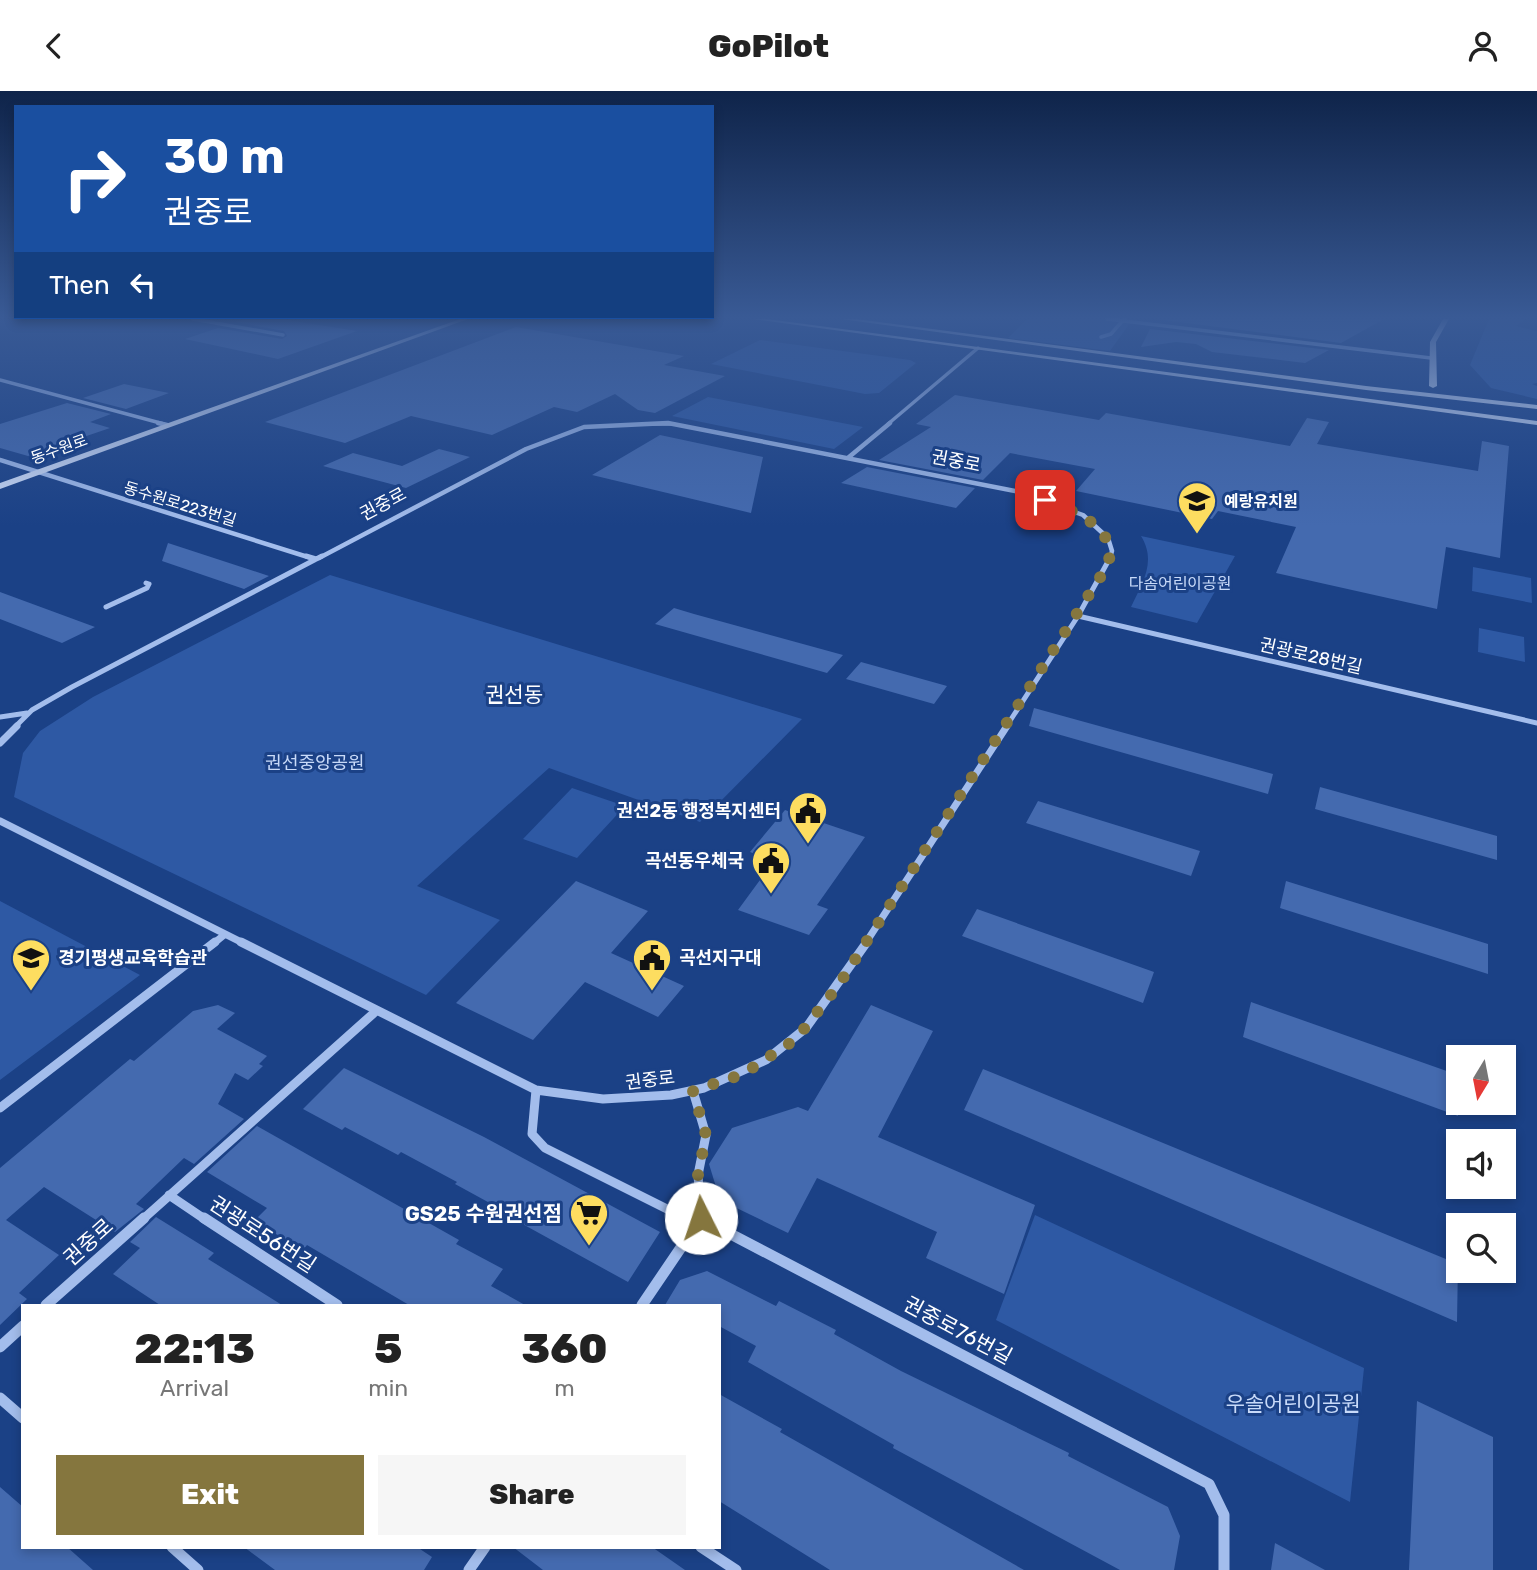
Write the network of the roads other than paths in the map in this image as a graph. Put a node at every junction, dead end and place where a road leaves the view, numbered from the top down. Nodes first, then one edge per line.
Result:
1 (30, 388) edge
2 (271, 388) edge
3 (931, 388) edge
4 (1276, 388) edge
5 (1366, 388) joint
6 (1407, 388) edge
7 (1439, 388) edge
8 (1394, 389) junction
9 (1466, 398) junction
10 (1537, 407) edge
11 (1537, 413) edge
12 (1537, 423) edge
13 (167, 425) junction
14 (849, 457) junction
15 (0, 460) edge
16 (37, 472) junction
17 (0, 486) edge
18 (317, 559) junction
19 (146, 583) dead end
20 (106, 607) dead end
21 (1078, 616) junction
22 (29, 713) junction
23 (0, 717) edge
24 (1537, 723) edge
25 (0, 743) edge
26 (0, 821) edge
27 (224, 935) junction
28 (375, 1012) junction
29 (536, 1090) junction
30 (693, 1091) junction
31 (0, 1108) edge
32 (169, 1195) junction
33 (701, 1218) junction
34 (47, 1304) edge
35 (335, 1304) edge
36 (643, 1304) edge
37 (21, 1328) edge
38 (0, 1346) edge
39 (0, 1398) edge
40 (21, 1416) edge
41 (174, 1549) edge
42 (484, 1549) edge
43 (704, 1549) edge
44 (198, 1570) edge
45 (470, 1570) edge
46 (736, 1570) edge
47 (1224, 1570) edge

1 - 13 street, 동수원로
2 - 13 main road, 동수원로
3 - 14 street
4 - 12 main road
5 - 8 main road
5 - 11 main road
6 - 8 main road
7 - 9 main road
8 - 9 main road
9 - 10 main road
13 - 16 main road, 동수원로
14 - 18 street, 권중로
14 - 21 street, 권중로
15 - 16 street, 동수원로223번길
16 - 17 main road, 동수원로
16 - 18 street, 동수원로223번길
18 - 22 street, 권중로
19 - 20 street
21 - 24 street, 권광로28번길
21 - 30 street, 권중로
22 - 23 street
22 - 25 street, 권중로
26 - 27 street, 권중로
27 - 28 street, 권중로
27 - 31 street
28 - 29 street, 권중로
28 - 32 street, 권중로
29 - 30 street, 권중로
29 - 33 street
30 - 33 street
32 - 34 street, 권중로
32 - 35 street, 권광로56번길
33 - 36 street
33 - 47 street, 권중로76번길
37 - 38 street
39 - 40 street
41 - 44 street
42 - 45 street
43 - 46 street

